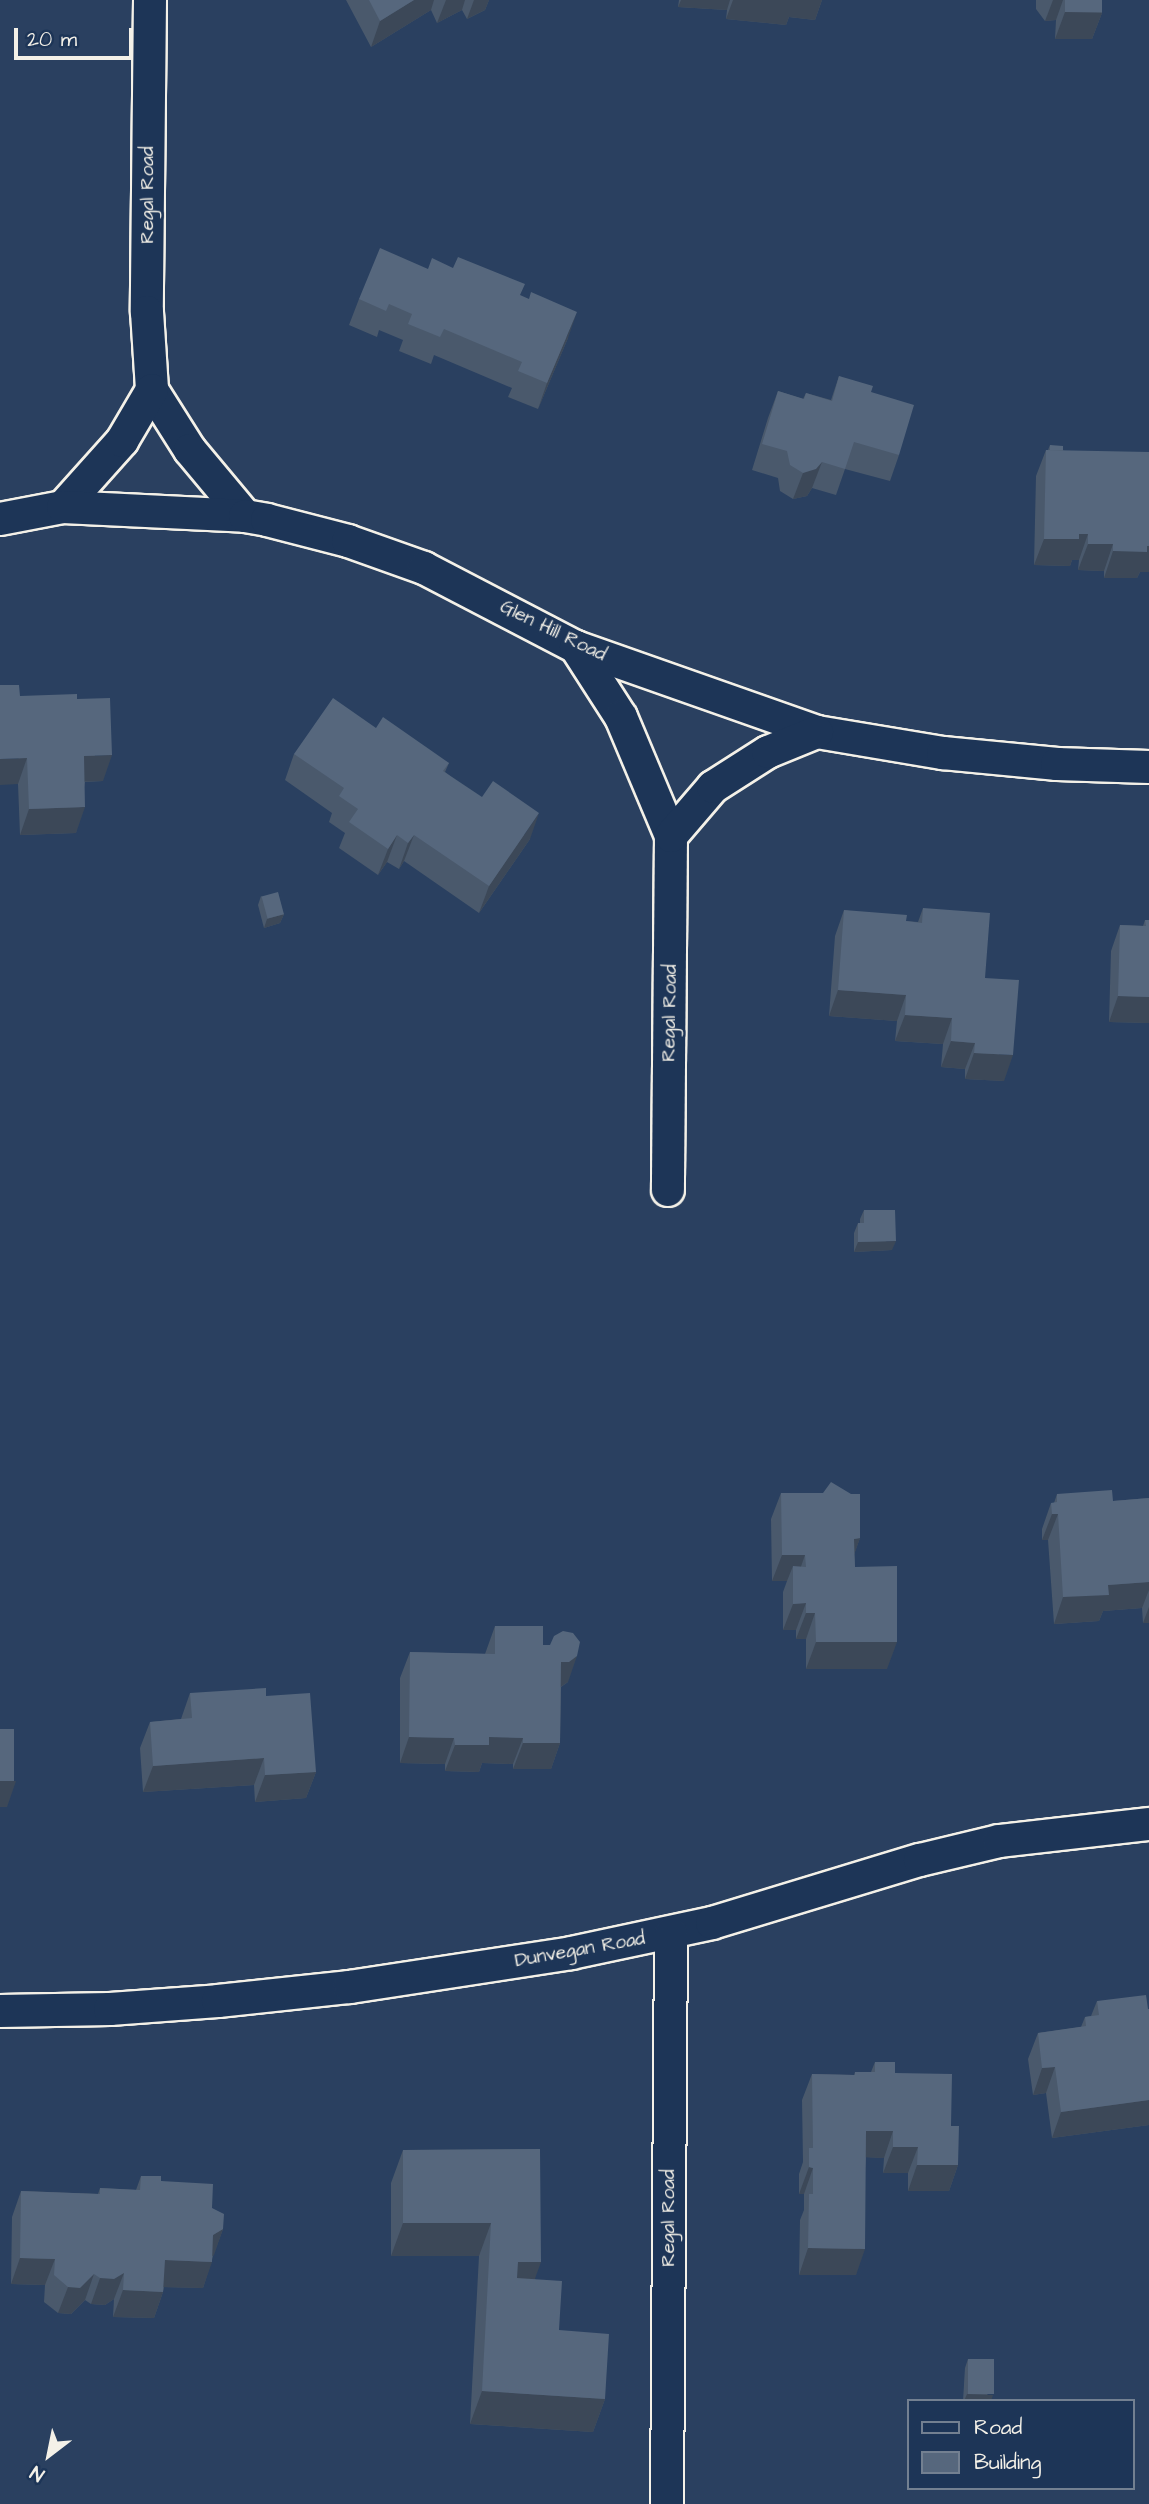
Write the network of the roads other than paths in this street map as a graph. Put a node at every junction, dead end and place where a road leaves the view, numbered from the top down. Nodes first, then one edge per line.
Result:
1 (150, 0) edge
2 (152, 390) junction
3 (63, 507) junction
4 (244, 516) junction
5 (0, 519) edge
6 (576, 647) junction
7 (817, 732) junction
8 (1149, 767) edge
9 (671, 836) junction
10 (668, 1190) dead end
11 (1149, 1824) edge
12 (671, 1933) junction
13 (0, 2011) edge
14 (667, 2504) edge

1 - 2 street, Regal Road
2 - 3 street
2 - 4 street, Regal Road
3 - 4 street, Glen Hill Road
3 - 5 street, Glen Hill Road
4 - 6 street, Glen Hill Road
6 - 7 street, Glen Hill Road
6 - 9 street, Regal Road
7 - 8 street, Glen Hill Road
7 - 9 street
9 - 10 street, Regal Road
11 - 12 street, Dunvegan Road
12 - 13 street, Dunvegan Road
12 - 14 street, Regal Road

